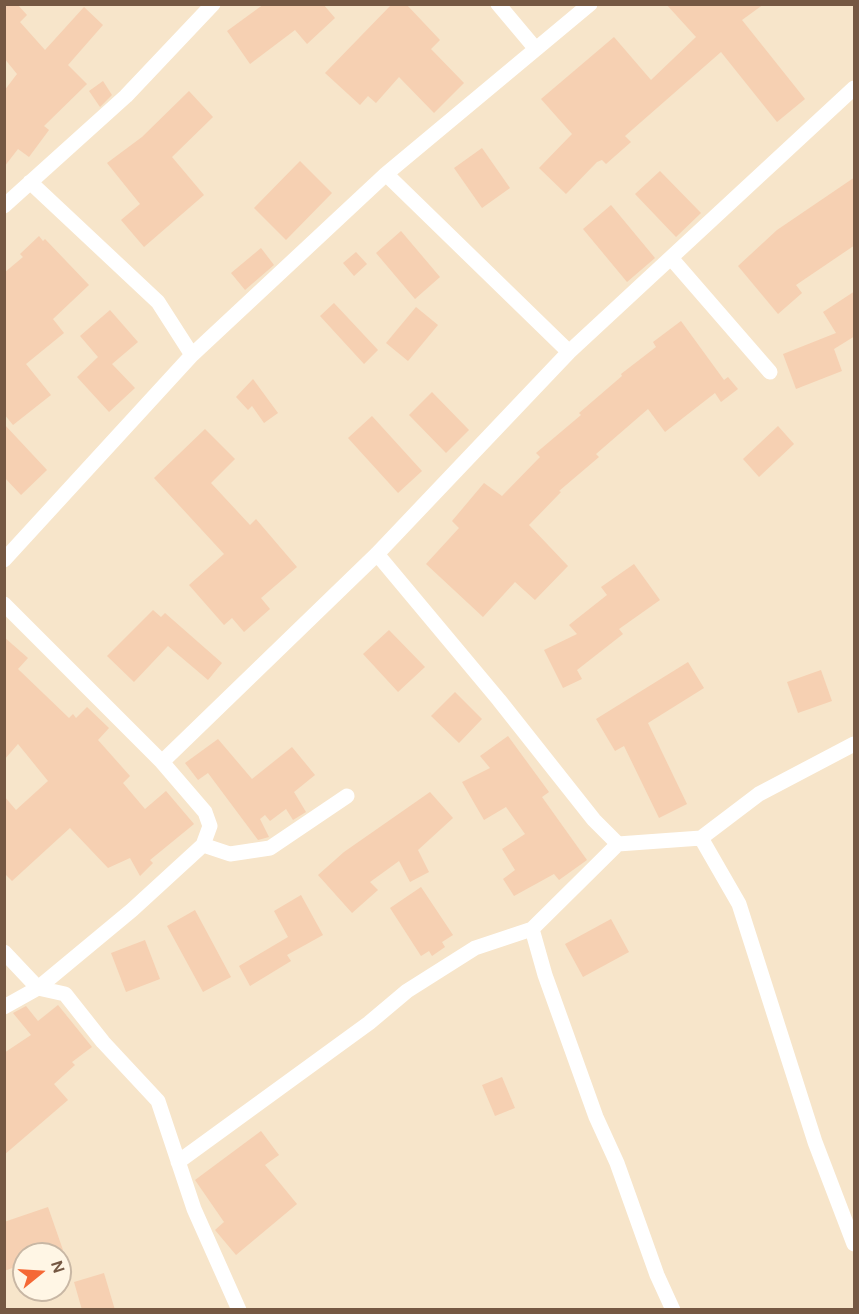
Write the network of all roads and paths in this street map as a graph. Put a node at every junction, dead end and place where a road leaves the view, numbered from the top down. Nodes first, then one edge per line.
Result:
1 (213, 4) edge
2 (498, 4) edge
3 (590, 4) edge
4 (535, 48) junction
5 (855, 88) edge
6 (386, 174) junction
7 (30, 182) junction
8 (4, 206) edge
9 (671, 258) junction
10 (569, 352) junction
11 (192, 355) junction
12 (770, 372) dead end
13 (377, 554) junction
14 (4, 560) edge
15 (4, 604) edge
16 (855, 744) edge
17 (162, 762) junction
18 (347, 796) dead end
19 (701, 838) junction
20 (618, 844) junction
21 (203, 845) junction
22 (532, 929) junction
23 (4, 952) edge
24 (38, 988) junction
25 (4, 1007) edge
26 (178, 1162) junction
27 (855, 1244) edge
28 (239, 1310) edge
29 (673, 1310) edge

1 - 7 street
2 - 4 street
3 - 4 street
4 - 6 street
5 - 9 street
6 - 10 street
6 - 11 street
7 - 8 street
7 - 11 street
9 - 10 street
9 - 12 street
10 - 13 street
11 - 14 street
13 - 17 street
13 - 20 street
15 - 17 street
16 - 19 street
17 - 21 street
18 - 21 street
19 - 20 street
19 - 27 street
20 - 22 street
21 - 24 street
22 - 26 street
22 - 29 street
23 - 24 street
24 - 25 street
24 - 26 street
26 - 28 street

